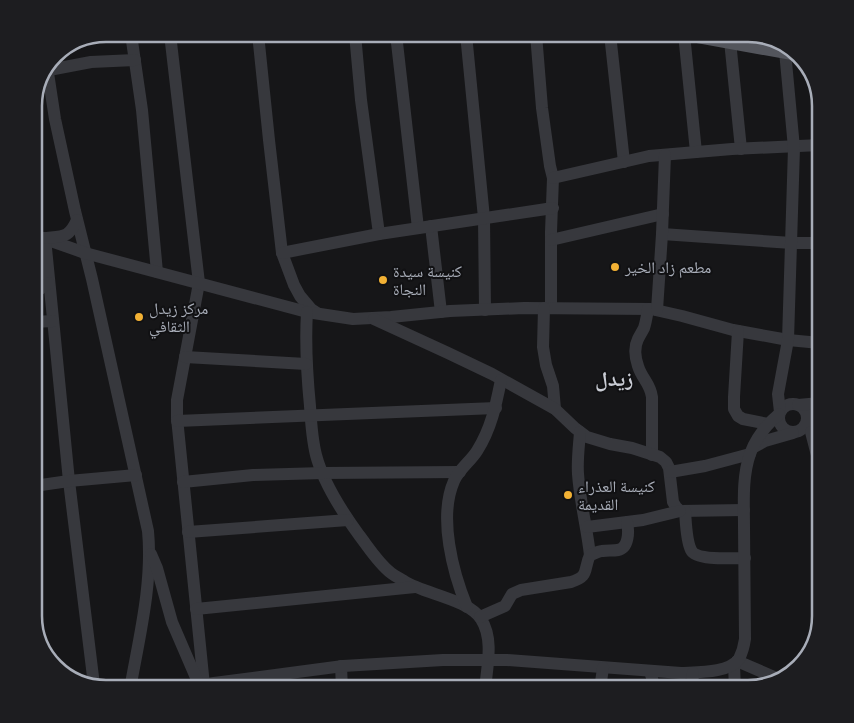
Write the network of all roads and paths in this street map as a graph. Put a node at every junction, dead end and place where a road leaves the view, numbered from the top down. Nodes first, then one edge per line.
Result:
1 (132, 42) edge
2 (171, 42) edge
3 (259, 42) edge
4 (356, 42) edge
5 (397, 42) edge
6 (467, 42) edge
7 (537, 42) edge
8 (611, 42) edge
9 (685, 42) edge
10 (730, 42) edge
11 (736, 42) edge
12 (777, 49) edge
13 (791, 59) edge
14 (135, 60) junction
15 (54, 70) edge
16 (50, 77) edge
17 (812, 145) edge
18 (793, 146) junction
19 (741, 149) junction
20 (696, 152) junction
21 (665, 154) junction
22 (624, 162) junction
23 (553, 178) junction
24 (553, 208) junction
25 (663, 214) junction
26 (484, 218) junction
27 (77, 220) junction
28 (425, 227) junction
29 (379, 234) junction
30 (662, 234) junction
31 (43, 237) edge
32 (43, 238) edge
33 (551, 240) junction
34 (792, 243) junction
35 (812, 243) edge
36 (85, 253) junction
37 (282, 253) junction
38 (43, 255) edge
39 (289, 271) junction
40 (157, 272) junction
41 (49, 283) junction
42 (199, 283) junction
43 (43, 287) edge
44 (284, 306) junction
45 (548, 308) junction
46 (485, 310) junction
47 (652, 310) junction
48 (441, 312) junction
49 (312, 313) junction
50 (372, 318) junction
51 (53, 321) junction
52 (43, 322) edge
53 (738, 330) junction
54 (788, 340) junction
55 (812, 342) edge
56 (185, 356) junction
57 (306, 364) junction
58 (782, 372) junction
59 (501, 380) junction
60 (812, 404) edge
61 (797, 405) junction
62 (496, 408) junction
63 (554, 409) junction
64 (779, 413) junction
65 (311, 416) junction
66 (812, 417) edge
67 (178, 421) junction
68 (808, 423) junction
69 (768, 424) junction
70 (580, 432) junction
71 (795, 432) junction
72 (812, 438) edge
73 (752, 450) junction
74 (652, 455) junction
75 (460, 472) junction
76 (670, 472) junction
77 (323, 473) junction
78 (136, 475) junction
79 (69, 481) junction
80 (184, 482) junction
81 (43, 485) edge
82 (744, 510) junction
83 (682, 511) junction
84 (348, 520) junction
85 (628, 522) junction
86 (587, 527) junction
87 (188, 532) junction
88 (150, 551) junction
89 (590, 555) junction
90 (745, 558) junction
91 (416, 587) junction
92 (467, 607) junction
93 (196, 609) junction
94 (480, 617) junction
95 (488, 660) junction
96 (735, 663) junction
97 (341, 666) junction
98 (604, 668) junction
99 (650, 671) junction
100 (693, 672) junction
101 (770, 676) edge
102 (93, 679) edge
103 (132, 680) edge
104 (198, 680) edge
105 (201, 680) edge
106 (243, 680) edge
107 (342, 680) edge
108 (486, 680) edge
109 (602, 680) edge
110 (652, 680) edge
111 (693, 680) edge
112 (735, 680) edge

1 - 14 street
2 - 42 street
3 - 37 street
4 - 29 street
5 - 28 street
6 - 26 street
7 - 23 street
8 - 22 street
9 - 20 street
10 - 19 street
11 - 12 main road
13 - 18 street
14 - 15 street
14 - 40 street
16 - 27 street
17 - 18 street
18 - 19 street
18 - 34 street
19 - 20 street
20 - 21 street
21 - 22 street
21 - 25 street
22 - 23 street
23 - 24 street
24 - 26 street
24 - 33 street
25 - 30 street
25 - 33 street
26 - 28 street
26 - 46 street
27 - 31 street
27 - 36 street
28 - 29 street
28 - 48 street
29 - 37 street
30 - 34 street
30 - 47 street
32 - 36 street
33 - 45 street
34 - 35 street
34 - 54 street
36 - 40 street
36 - 78 street
37 - 39 street
38 - 41 street
39 - 44 street
39 - 49 street
40 - 42 street
41 - 43 street
41 - 51 street
42 - 44 street
42 - 56 street
44 - 49 street
45 - 46 street
45 - 47 street
45 - 63 street
46 - 48 street
47 - 53 street
47 - 74 street
48 - 50 street
49 - 50 street
49 - 57 street
50 - 59 street
51 - 52 street
51 - 79 street
53 - 54 street
53 - 69 street
54 - 55 street
54 - 58 street
56 - 57 street
56 - 67 street
57 - 65 street
58 - 61 street
58 - 64 street
59 - 62 street
59 - 63 street
60 - 61 street
61 - 64 street
61 - 68 street
62 - 65 street
62 - 75 street
63 - 70 street
64 - 69 street
64 - 71 street
65 - 67 street
65 - 77 street
66 - 68 street
67 - 80 street
68 - 71 street
68 - 72 street
69 - 73 street
70 - 74 street
70 - 86 street
71 - 73 street
73 - 76 street
73 - 82 street
74 - 76 street
75 - 77 street
75 - 92 street
76 - 83 street
77 - 80 street
77 - 84 street
78 - 79 street
78 - 88 street
79 - 81 street
79 - 102 street
80 - 87 street
82 - 83 street
82 - 90 street
83 - 85 street
83 - 90 street
84 - 87 street
84 - 91 street
85 - 86 street
85 - 89 street
86 - 89 street
87 - 93 street
88 - 103 street
88 - 104 street
89 - 94 street
90 - 96 street
91 - 92 street
91 - 93 street
92 - 94 street
93 - 105 street
94 - 95 street
95 - 97 street
95 - 98 street
95 - 108 street
96 - 100 street
96 - 101 street
96 - 112 street
97 - 106 street
97 - 107 street
98 - 99 street
98 - 109 street
99 - 100 street
99 - 110 street
100 - 111 street

